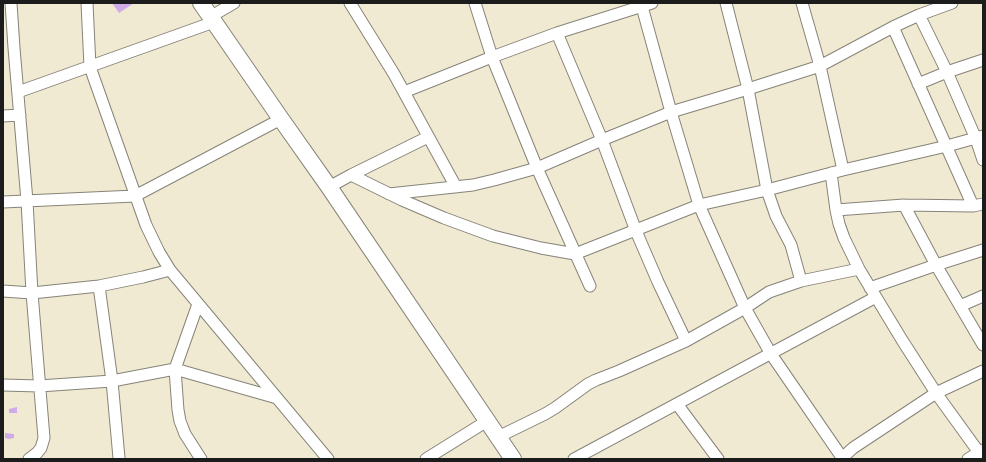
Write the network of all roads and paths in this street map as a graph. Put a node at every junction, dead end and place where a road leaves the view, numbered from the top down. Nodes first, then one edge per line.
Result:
1 (11, 3) edge
2 (87, 3) edge
3 (201, 3) edge
4 (234, 3) edge
5 (350, 3) edge
6 (475, 3) edge
7 (726, 3) edge
8 (802, 3) edge
9 (952, 3) edge
10 (645, 4) edge
11 (919, 15) junction
12 (212, 19) junction
13 (893, 27) junction
14 (557, 33) junction
15 (8, 48) edge
16 (492, 57) junction
17 (983, 60) edge
18 (820, 66) junction
19 (90, 67) junction
20 (946, 72) junction
21 (918, 84) junction
22 (748, 89) junction
23 (18, 92) junction
24 (404, 92) junction
25 (671, 112) junction
26 (20, 115) junction
27 (3, 116) edge
28 (281, 120) junction
29 (428, 137) junction
30 (979, 138) edge
31 (602, 140) junction
32 (947, 146) junction
33 (983, 160) edge
34 (537, 168) junction
35 (843, 170) junction
36 (831, 173) junction
37 (351, 175) junction
38 (329, 187) junction
39 (456, 187) junction
40 (767, 190) junction
41 (388, 194) junction
42 (135, 196) junction
43 (26, 201) junction
44 (3, 202) edge
45 (699, 205) junction
46 (978, 205) edge
47 (904, 206) junction
48 (836, 210) junction
49 (636, 231) junction
50 (983, 250) edge
51 (575, 254) junction
52 (936, 265) junction
53 (859, 269) junction
54 (170, 270) junction
55 (801, 280) junction
56 (99, 286) junction
57 (590, 286) dead end
58 (3, 291) edge
59 (32, 293) junction
60 (873, 293) junction
61 (983, 296) edge
62 (198, 304) junction
63 (960, 306) junction
64 (745, 308) junction
65 (686, 341) junction
66 (983, 346) edge
67 (771, 354) junction
68 (175, 369) junction
69 (983, 371) edge
70 (112, 381) junction
71 (3, 385) edge
72 (39, 386) junction
73 (936, 393) junction
74 (278, 398) junction
75 (677, 404) junction
76 (487, 421) junction
77 (498, 437) junction
78 (982, 453) edge
79 (119, 458) edge
80 (29, 459) edge
81 (200, 459) edge
82 (328, 459) edge
83 (426, 459) edge
84 (513, 459) edge
85 (574, 459) edge
86 (718, 459) edge
87 (842, 459) edge
88 (968, 459) edge

1 - 15 street
2 - 19 street
3 - 12 highway
4 - 12 street
5 - 24 street
6 - 16 street
7 - 22 street
8 - 18 street
9 - 11 street
10 - 14 street
10 - 25 street
11 - 13 street
11 - 20 street
12 - 19 street
12 - 28 highway
13 - 18 street
13 - 21 street
14 - 16 street
14 - 31 street
15 - 23 street
16 - 24 street
16 - 34 street
17 - 20 street
18 - 22 street
18 - 35 street
19 - 23 street
19 - 42 street
20 - 21 street
20 - 30 street
21 - 32 street
22 - 25 street
22 - 40 street
23 - 26 street
24 - 29 street
25 - 31 street
25 - 45 street
26 - 27 street
26 - 43 street
28 - 38 highway
28 - 42 street
29 - 37 street
29 - 39 street
30 - 32 street
30 - 33 street
31 - 34 street
31 - 49 street
32 - 35 street
32 - 46 street
34 - 39 street
34 - 51 street
35 - 36 street
36 - 40 street
36 - 48 street
37 - 38 street
37 - 41 street
38 - 76 highway
39 - 41 street
40 - 45 street
40 - 55 street
41 - 51 street
42 - 43 street
42 - 54 street
43 - 44 street
43 - 59 street
45 - 49 street
45 - 64 street
46 - 47 street
47 - 48 street
47 - 52 street
48 - 53 street
49 - 51 street
49 - 65 street
50 - 52 street
51 - 57 street
52 - 60 street
52 - 63 street
53 - 55 street
53 - 60 street
54 - 56 street
54 - 62 street
55 - 64 street
56 - 59 street
56 - 70 street
58 - 59 street
59 - 72 street
60 - 67 street
60 - 73 street
61 - 63 street
62 - 68 street
62 - 74 street
63 - 66 street
64 - 65 street
64 - 67 street
65 - 77 street
67 - 75 street
67 - 87 street
68 - 70 street
68 - 74 street
68 - 81 street
69 - 73 street
70 - 72 street
70 - 79 street
71 - 72 street
72 - 80 street
73 - 78 street
73 - 87 street
74 - 82 street
75 - 85 street
75 - 86 street
76 - 77 highway
76 - 83 street
77 - 84 highway
78 - 88 street

